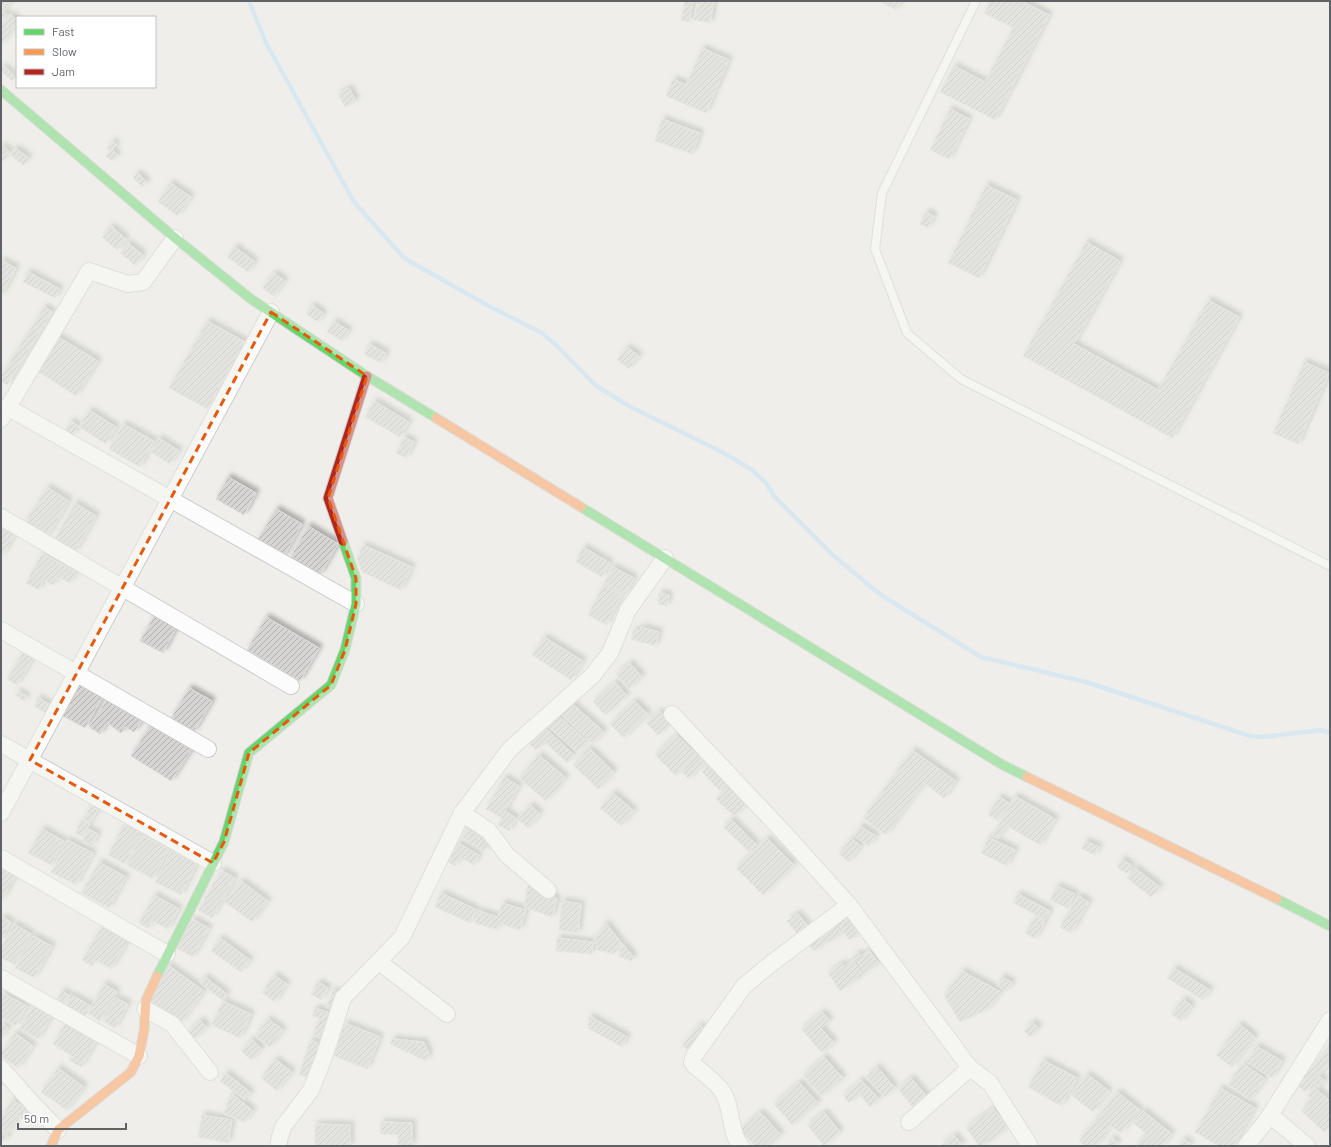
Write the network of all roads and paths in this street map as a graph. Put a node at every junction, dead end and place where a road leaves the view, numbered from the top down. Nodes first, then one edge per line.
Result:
1 (976, 1) edge
2 (1, 90) edge
3 (175, 238) junction
4 (271, 312) junction
5 (367, 376) junction
6 (4, 413) edge
7 (170, 499) junction
8 (1, 517) edge
9 (665, 558) junction
10 (1330, 566) edge
11 (122, 587) junction
12 (356, 604) junction
13 (1, 630) edge
14 (76, 673) junction
15 (291, 686) dead end
16 (672, 714) dead end
17 (1, 744) edge
18 (208, 749) dead end
19 (30, 760) junction
20 (1, 813) edge
21 (462, 813) junction
22 (1, 858) edge
23 (213, 864) junction
24 (548, 890) dead end
25 (849, 905) junction
26 (1330, 926) edge
27 (167, 954) junction
28 (379, 962) junction
29 (1, 978) edge
30 (145, 1009) junction
31 (447, 1014) dead end
32 (1330, 1020) edge
33 (139, 1056) junction
34 (1, 1068) edge
35 (970, 1068) junction
36 (210, 1072) dead end
37 (1270, 1115) junction
38 (909, 1122) dead end
39 (58, 1130) junction
40 (1025, 1144) edge
41 (51, 1146) edge
42 (279, 1146) edge
43 (741, 1146) edge
44 (1246, 1146) edge
45 (1307, 1146) edge

1 - 10 lane
2 - 3 main road
3 - 4 main road
3 - 6 street
4 - 5 main road
4 - 7 street
5 - 9 main road
5 - 12 main road
6 - 7 street
7 - 11 street
7 - 12 street
8 - 11 street
9 - 21 street
9 - 26 main road
11 - 14 street
11 - 15 street
12 - 23 main road
13 - 14 street
14 - 18 street
14 - 19 street
16 - 25 street
17 - 19 street
19 - 20 street
19 - 23 street
21 - 24 street
21 - 28 street
22 - 27 street
23 - 27 main road
25 - 35 street
25 - 43 street
27 - 30 main road
28 - 31 street
28 - 42 street
29 - 33 street
30 - 33 main road
30 - 36 street
32 - 37 street
33 - 39 main road
34 - 39 street
35 - 38 street
35 - 40 street
37 - 44 street
37 - 45 street
39 - 41 main road

